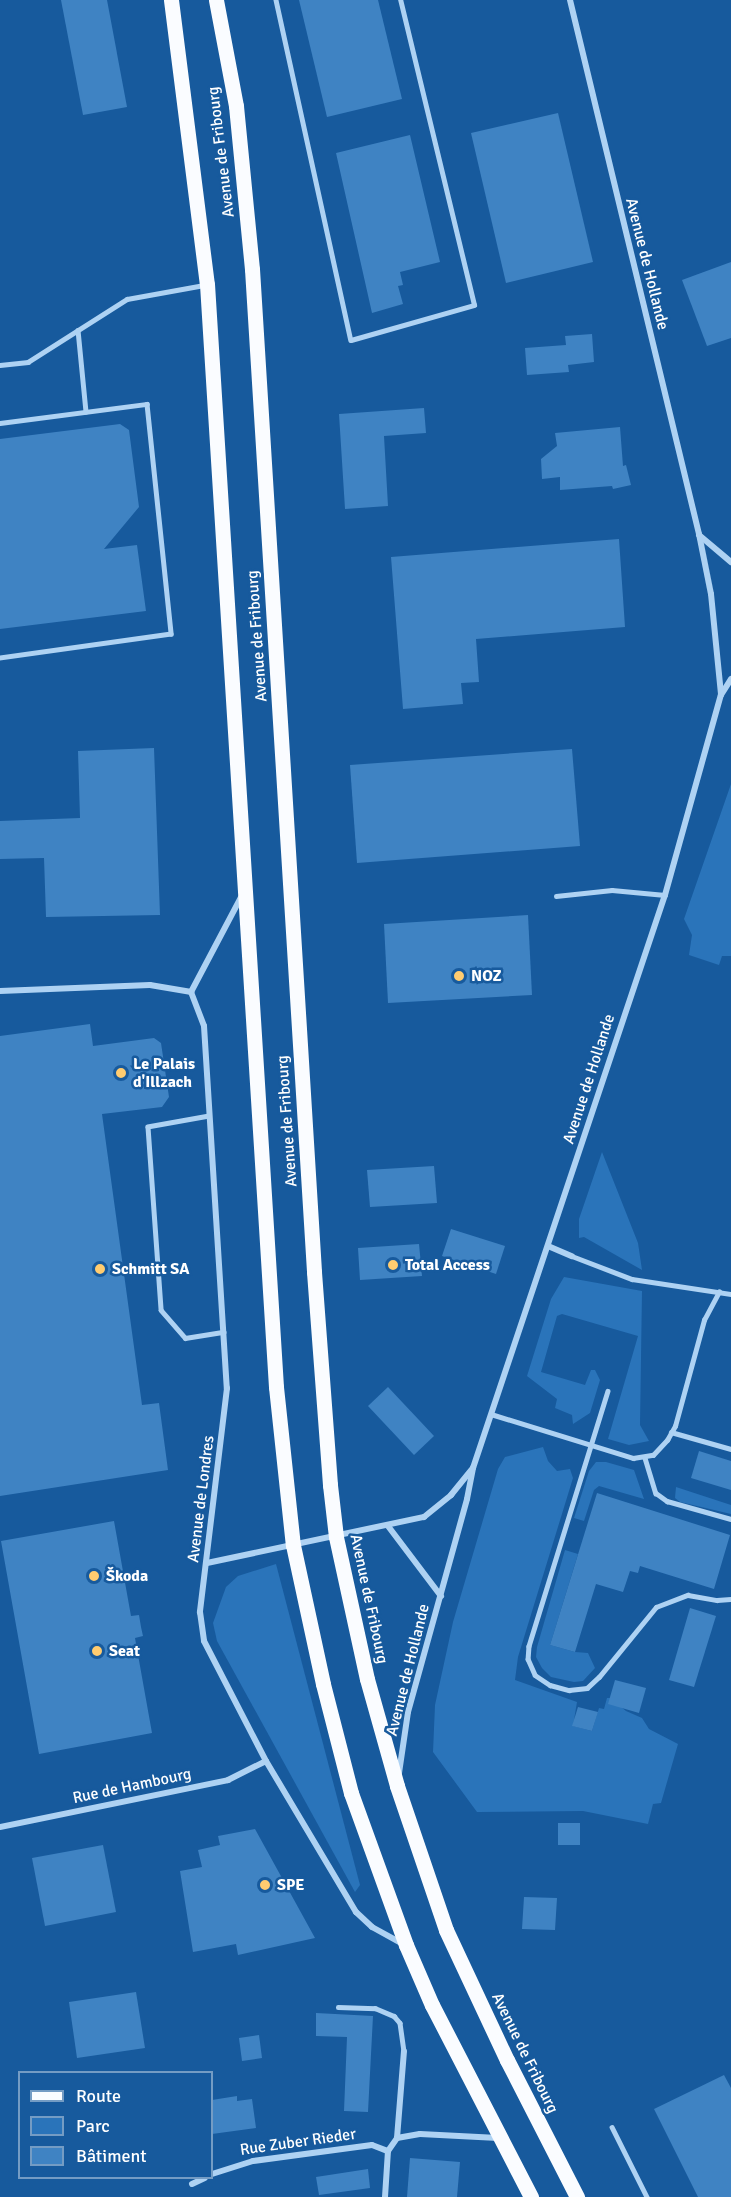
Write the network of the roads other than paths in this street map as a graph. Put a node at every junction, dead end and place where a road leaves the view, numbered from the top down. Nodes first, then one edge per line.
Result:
1 (171, 0) edge
2 (216, 0) edge
3 (276, 0) edge
4 (400, 0) edge
5 (570, 0) edge
6 (207, 284) junction
7 (78, 330) junction
8 (0, 365) edge
9 (86, 412) junction
10 (0, 423) edge
11 (699, 534) junction
12 (731, 562) edge
13 (0, 658) edge
14 (731, 679) edge
15 (722, 695) junction
16 (244, 891) junction
17 (665, 895) junction
18 (556, 896) dead end
19 (0, 991) edge
20 (191, 992) junction
21 (210, 1116) junction
22 (548, 1246) junction
23 (572, 1256) joint
24 (719, 1292) junction
25 (731, 1294) edge
26 (224, 1332) junction
27 (608, 1391) dead end
28 (491, 1414) junction
29 (671, 1432) junction
30 (591, 1445) junction
31 (731, 1449) edge
32 (645, 1458) junction
33 (472, 1468) junction
34 (731, 1519) edge
35 (388, 1526) junction
36 (336, 1537) junction
37 (293, 1545) junction
38 (207, 1563) junction
39 (441, 1596) junction
40 (731, 1599) edge
41 (266, 1761) junction
42 (397, 1786) junction
43 (0, 1827) edge
44 (406, 1945) junction
45 (338, 2007) dead end
46 (404, 2051) joint
47 (612, 2127) dead end
48 (397, 2138) junction
49 (500, 2138) junction
50 (388, 2151) junction
51 (213, 2174) edge
52 (203, 2179) edge
53 (192, 2184) dead end
54 (385, 2197) edge
55 (531, 2197) edge
56 (577, 2197) edge
57 (647, 2197) edge

1 - 6 main road, Avenue de Fribourg
2 - 36 main road, Avenue de Fribourg
3 - 4 lane
5 - 11 street, Avenue de Hollande
6 - 7 lane
6 - 16 main road, Avenue de Fribourg
7 - 8 lane
7 - 9 lane
9 - 10 lane
9 - 13 lane
11 - 12 street
11 - 15 street, Avenue de Hollande
14 - 15 street, Avenue de Hollande
15 - 17 street, Avenue de Hollande
16 - 20 street
16 - 37 main road, Avenue de Fribourg
17 - 18 lane
17 - 22 street, Avenue de Hollande
19 - 20 street
20 - 21 street, Avenue de Londres
21 - 26 street, Avenue de Londres
21 - 26 lane
22 - 23 street
22 - 28 street, Avenue de Hollande
23 - 24 lane
24 - 25 lane
24 - 29 lane
26 - 38 street, Avenue de Londres
27 - 30 lane
28 - 30 lane
28 - 33 street, Avenue de Hollande
29 - 31 lane
29 - 32 lane
30 - 32 lane
30 - 40 lane
32 - 34 lane
33 - 35 street, Avenue de Hollande
33 - 39 street, Avenue de Hollande
35 - 36 street, Avenue de Hollande
35 - 39 street, Avenue de Hollande
36 - 37 street, Avenue de Hollande
36 - 42 main road, Avenue de Fribourg
37 - 38 street, Avenue de Hollande
37 - 44 main road, Avenue de Fribourg
38 - 41 street, Avenue de Londres
39 - 42 street, Avenue de Hollande
41 - 43 street, Rue de Hambourg
41 - 44 street, Avenue de Londres
42 - 56 main road, Avenue de Fribourg
44 - 49 main road, Avenue de Fribourg
45 - 46 lane
46 - 48 street
47 - 57 lane
48 - 49 street
48 - 50 street
49 - 55 main road, Avenue de Fribourg
50 - 51 street, Rue Zuber Rieder
50 - 54 street
52 - 53 street

